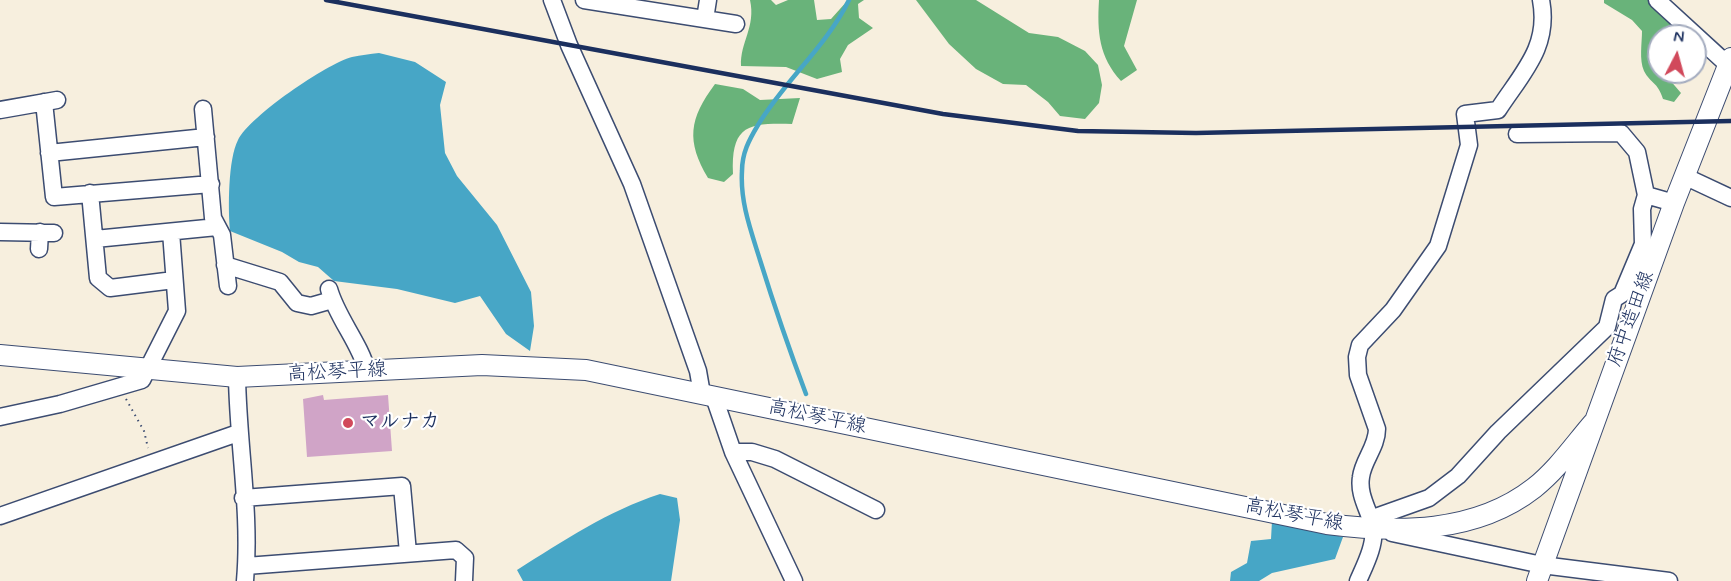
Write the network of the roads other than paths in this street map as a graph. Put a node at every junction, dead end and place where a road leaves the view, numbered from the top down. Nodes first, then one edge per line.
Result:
1 (552, 0) edge
2 (584, 0) edge
3 (708, 0) edge
4 (1541, 0) edge
5 (1657, 0) edge
6 (637, 4) edge
7 (705, 19) junction
8 (736, 24) dead end
9 (1727, 74) edge
10 (203, 109) dead end
11 (0, 110) edge
12 (1516, 134) dead end
13 (206, 137) junction
14 (49, 153) junction
15 (1684, 176) junction
16 (211, 184) junction
17 (90, 193) junction
18 (1646, 195) junction
19 (1731, 198) edge
20 (1674, 203) junction
21 (217, 227) junction
22 (0, 232) edge
23 (171, 232) junction
24 (44, 238) dead end
25 (94, 239) junction
26 (225, 265) junction
27 (174, 280) junction
28 (228, 286) dead end
29 (0, 355) edge
30 (148, 369) junction
31 (368, 371) junction
32 (237, 377) junction
33 (708, 396) junction
34 (0, 417) edge
35 (1593, 423) junction
36 (238, 432) junction
37 (733, 452) junction
38 (1545, 478) junction
39 (243, 498) junction
40 (1565, 502) junction
41 (876, 510) dead end
42 (0, 516) edge
43 (1372, 524) junction
44 (408, 553) junction
45 (245, 573) edge
46 (1539, 573) edge
47 (464, 581) edge
48 (794, 581) edge
49 (1358, 581) edge
50 (1669, 581) edge

1 - 33 street
2 - 6 street
3 - 7 street
4 - 43 street
5 - 9 street
6 - 7 street
7 - 8 street
9 - 15 main road, 府中造田線
10 - 13 street
11 - 14 street
12 - 18 street
13 - 14 street
13 - 16 street
14 - 17 street
15 - 19 street
15 - 20 main road, 府中造田線
16 - 17 street
16 - 21 street
17 - 25 street
18 - 20 street
18 - 43 street
20 - 35 main road, 府中造田線
21 - 23 street
21 - 26 street
22 - 24 street
23 - 25 street
23 - 27 street
25 - 27 street
26 - 28 street
26 - 31 street
27 - 30 street
29 - 30 main road, 高松琴平線
30 - 32 main road, 高松琴平線
30 - 34 street
31 - 32 main road, 高松琴平線
31 - 33 main road, 高松琴平線
32 - 36 street
33 - 37 street
33 - 43 main road, 高松琴平線
35 - 38 main road, 高松琴平線
35 - 40 main road, 府中造田線
36 - 39 street
36 - 42 street
37 - 41 street
37 - 48 street
38 - 40 main road
38 - 43 main road, 高松琴平線
39 - 44 street
39 - 45 street
40 - 46 main road, 府中造田線
43 - 46 street
43 - 49 street
44 - 45 street
44 - 47 street
46 - 50 street

